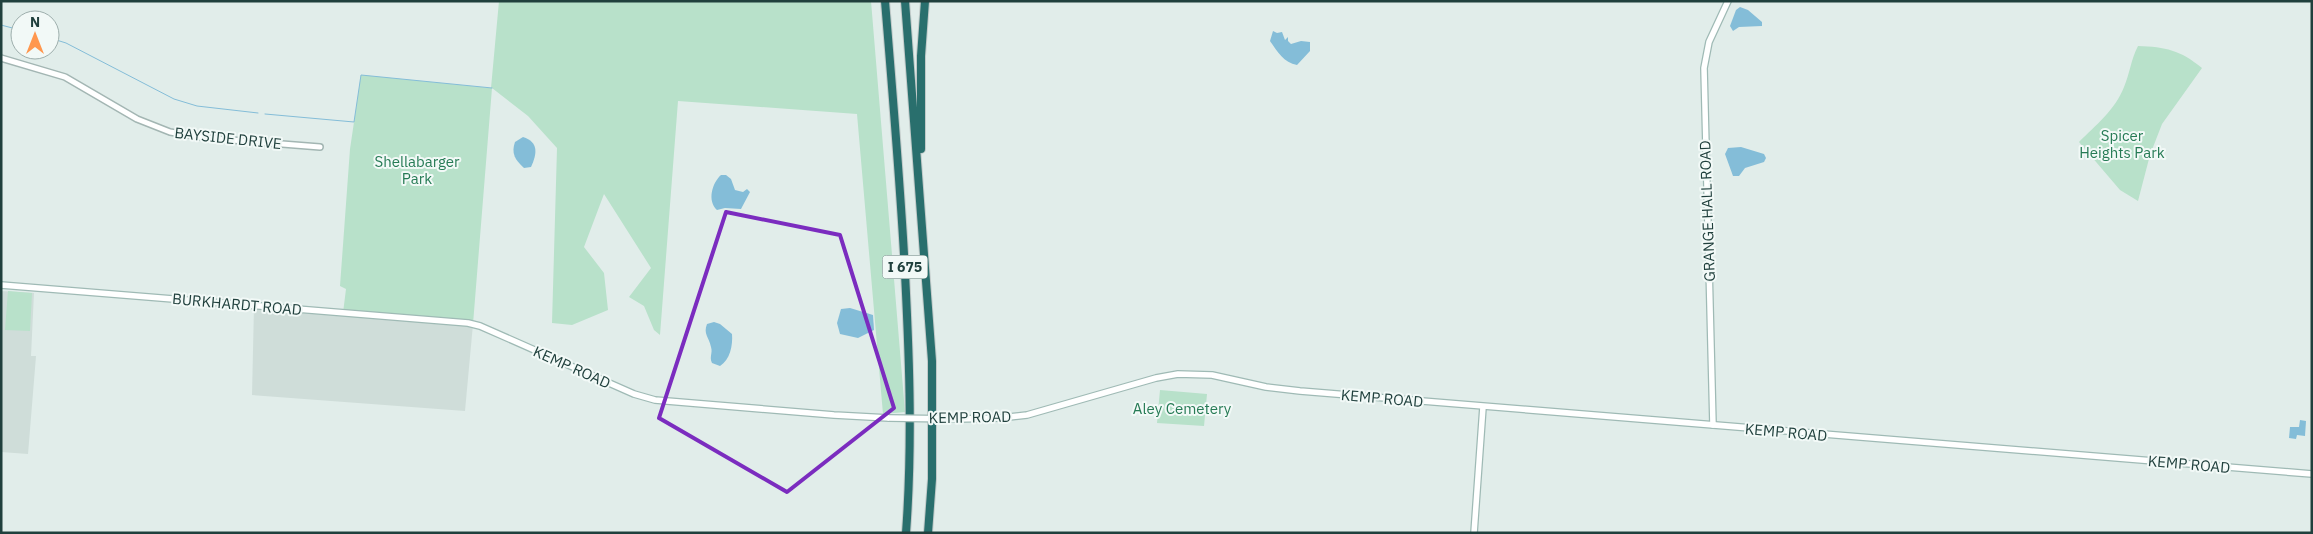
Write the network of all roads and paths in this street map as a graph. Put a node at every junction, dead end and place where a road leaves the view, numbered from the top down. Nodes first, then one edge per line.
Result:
1 (885, 1) edge
2 (905, 1) edge
3 (926, 1) edge
4 (1728, 1) edge
5 (1, 58) edge
6 (320, 147) dead end
7 (921, 206) junction
8 (1, 285) edge
9 (473, 324) joint
10 (1483, 407) junction
11 (1712, 426) junction
12 (2312, 474) edge
13 (906, 533) edge
14 (928, 533) edge
15 (1474, 533) edge

1 - 13 highway, I 675
2 - 7 highway, I 675
3 - 7 highway
4 - 11 main road, GRANGE HALL ROAD
5 - 6 street, BAYSIDE DRIVE
7 - 14 highway, I 675
8 - 9 main road, BURKHARDT ROAD
9 - 10 main road, KEMP ROAD, bridge
10 - 11 main road, KEMP ROAD
10 - 15 main road
11 - 12 main road, KEMP ROAD

